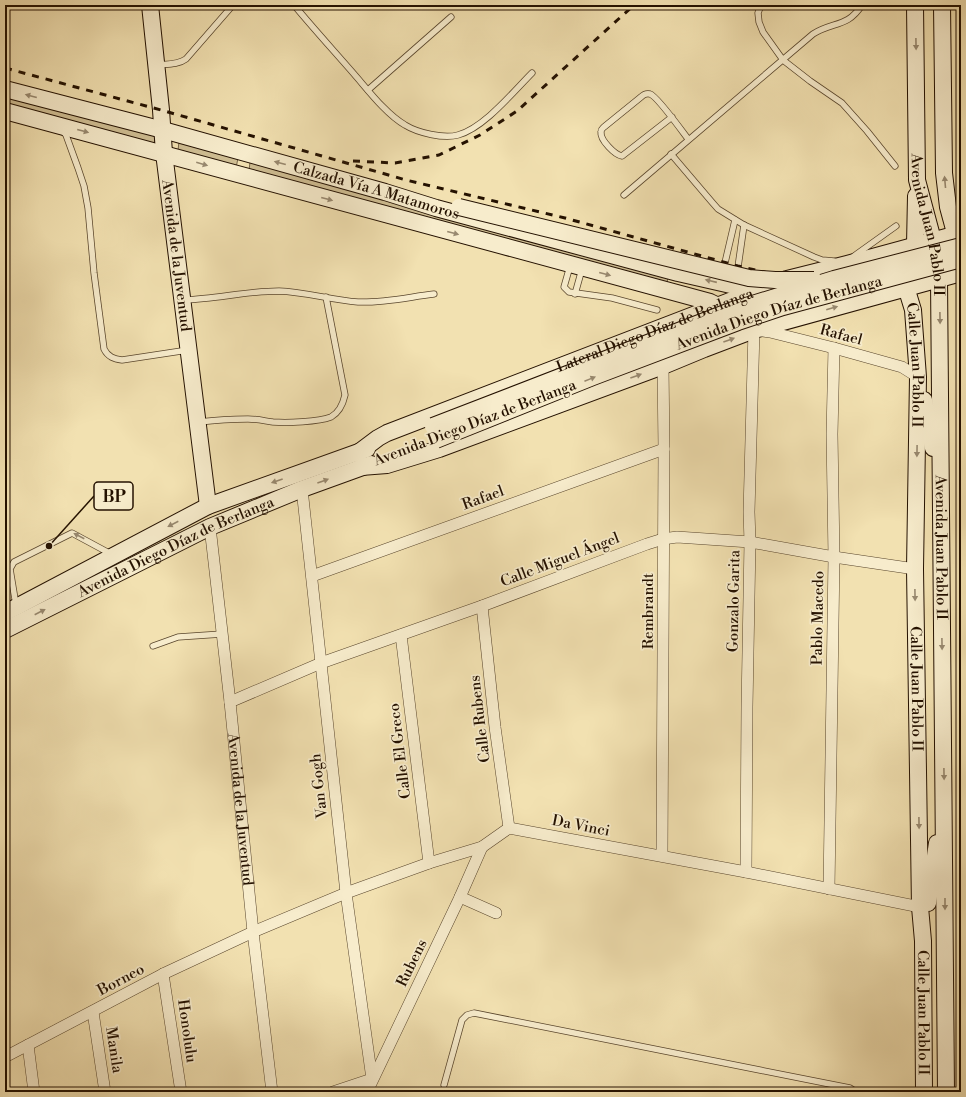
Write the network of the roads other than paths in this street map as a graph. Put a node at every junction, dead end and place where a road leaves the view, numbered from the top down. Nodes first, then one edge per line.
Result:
1 (150, 5) edge
2 (233, 5) edge
3 (294, 5) edge
4 (761, 5) edge
5 (862, 5) edge
6 (915, 5) edge
7 (942, 5) edge
8 (451, 17) dead end
9 (783, 60) junction
10 (156, 65) junction
11 (532, 72) dead end
12 (5, 89) edge
13 (368, 90) junction
14 (55, 102) junction
15 (5, 111) edge
16 (672, 117) junction
17 (58, 124) junction
18 (163, 130) junction
19 (688, 139) junction
20 (164, 153) junction
21 (246, 153) junction
22 (671, 154) junction
23 (895, 166) dead end
24 (243, 176) junction
25 (917, 180) junction
26 (385, 192) junction
27 (624, 195) dead end
28 (948, 207) junction
29 (961, 217) edge
30 (735, 220) junction
31 (744, 225) junction
32 (896, 226) dead end
33 (959, 238) edge
34 (933, 240) junction
35 (915, 245) junction
36 (896, 250) junction
37 (961, 259) edge
38 (847, 264) junction
39 (576, 266) junction
40 (724, 267) junction
41 (912, 270) dead end
42 (961, 273) edge
43 (787, 279) junction
44 (834, 279) junction
45 (940, 279) junction
46 (904, 280) junction
47 (676, 282) junction
48 (739, 284) junction
49 (434, 294) dead end
50 (575, 294) junction
51 (856, 294) junction
52 (818, 296) dead end
53 (326, 297) junction
54 (182, 300) junction
55 (719, 305) junction
56 (657, 310) dead end
57 (804, 316) junction
58 (688, 317) junction
59 (749, 325) junction
60 (691, 337) dead end
61 (834, 348) junction
62 (704, 349) junction
63 (188, 350) junction
64 (663, 366) junction
65 (918, 377) junction
66 (197, 422) junction
67 (435, 433) junction
68 (664, 449) junction
69 (360, 460) junction
70 (940, 467) junction
71 (302, 489) junction
72 (208, 506) junction
73 (210, 527) junction
74 (663, 539) junction
75 (750, 542) junction
76 (113, 556) junction
77 (834, 557) junction
78 (915, 569) junction
79 (312, 576) junction
80 (482, 606) junction
81 (11, 610) edge
82 (5, 630) edge
83 (222, 634) junction
84 (402, 635) junction
85 (153, 646) dead end
86 (321, 663) junction
87 (230, 702) junction
88 (945, 808) junction
89 (509, 828) junction
90 (482, 846) junction
91 (662, 856) junction
92 (429, 863) junction
93 (746, 872) junction
94 (828, 889) junction
95 (346, 893) junction
96 (460, 897) junction
97 (920, 907) junction
98 (496, 913) dead end
99 (253, 932) junction
100 (923, 941) junction
101 (163, 974) junction
102 (93, 1012) junction
103 (28, 1045) junction
104 (5, 1057) edge
105 (372, 1079) junction
106 (444, 1085) dead end
107 (34, 1092) edge
108 (105, 1092) edge
109 (181, 1092) edge
110 (272, 1092) edge
111 (333, 1092) edge
112 (367, 1092) edge
113 (856, 1092) edge
114 (924, 1092) edge
115 (946, 1092) edge

1 - 10 street, Avenida de la Juventud
2 - 10 lane
3 - 13 lane
4 - 9 lane
5 - 9 lane
6 -> 25 street, Avenida Juan Pablo II
28 -> 7 street, Avenida Juan Pablo II
8 - 13 lane
9 - 19 lane
9 - 23 lane
10 - 18 street, Avenida de la Juventud
11 - 13 lane
14 -> 12 street, Calzada Vía A Matamoros
14 - 17 street
14 - 18 street, Calzada Vía A Matamoros
15 - 17 street, Calzada Vía A Matamoros
16 - 16 lane
16 - 19 lane
17 -> 20 street, Calzada Vía A Matamoros
17 - 63 lane
18 - 20 street, Avenida de la Juventud
18 - 21 street, Calzada Vía A Matamoros
19 - 22 lane
20 -> 24 street, Calzada Vía A Matamoros
20 - 54 street, Avenida de la Juventud
21 - 24 street
26 -> 21 street, Calzada Vía A Matamoros
22 - 27 lane
22 - 30 lane
24 -> 39 street, Calzada Vía A Matamoros
25 - 34 street, Avenida Juan Pablo II
25 - 35 street
26 - 44 street, bridge
26 - 47 street, Calzada Vía A Matamoros
28 - 29 street
28 - 33 street, Avenida Juan Pablo II
30 - 31 lane
30 - 40 lane
31 - 32 lane
31 - 48 lane
33 - 34 street, Lateral Diego Díaz de Berlanga
33 - 37 street, Avenida Juan Pablo II
33 - 44 street, Avenida Diego Díaz de Berlanga, bridge
34 - 35 street, Lateral Diego Díaz de Berlanga
34 - 45 street, Avenida Juan Pablo II
35 - 36 street, Lateral Diego Díaz de Berlanga
36 - 38 street, Lateral Diego Díaz de Berlanga
36 - 46 lane
37 - 45 street
67 -> 37 street, Avenida Diego Díaz de Berlanga, bridge
38 - 43 street, Lateral Diego Díaz de Berlanga
38 - 51 lane
39 -> 47 street, Calzada Vía A Matamoros
39 - 50 lane
39 - 50 lane
40 - 47 lane
40 - 48 lane
41 - 46 lane
42 - 45 street
43 - 48 street, Lateral Diego Díaz de Berlanga
43 - 57 street
44 - 67 street, Avenida Diego Díaz de Berlanga, bridge
45 - 46 street
45 -> 70 street, Avenida Juan Pablo II
46 - 51 street
46 - 65 street, Calle Juan Pablo II
48 -> 47 street, Calzada Vía A Matamoros
47 - 55 street, Calzada Vía A Matamoros
48 - 55 street, Lateral Diego Díaz de Berlanga
48 - 59 street
49 - 53 lane
50 - 56 lane
51 - 52 lane
57 -> 51 street
53 - 54 lane
53 - 66 lane
54 - 63 street, Avenida de la Juventud
55 - 58 street, Lateral Diego Díaz de Berlanga
55 - 59 street, Calzada Vía A Matamoros
57 - 59 street
58 - 62 street
58 - 69 street, Lateral Diego Díaz de Berlanga
59 - 61 street, Rafael
62 -> 59 street
59 - 75 street, Gonzalo Garita
60 - 64 lane
61 - 65 street, Rafael
61 - 77 street, Pablo Macedo
62 - 64 street
63 - 66 street, Avenida de la Juventud
64 - 68 street, Rembrandt
69 -> 64 street
65 - 70 street
65 -> 78 street, Calle Juan Pablo II
66 - 72 street, Avenida de la Juventud
67 - 69 street, Avenida Diego Díaz de Berlanga
68 - 74 street, Rembrandt
68 - 79 street, Rafael
71 -> 69 street, Avenida Diego Díaz de Berlanga
69 -> 72 street, Avenida Diego Díaz de Berlanga
70 -> 88 street, Avenida Juan Pablo II
71 - 73 street, Avenida Diego Díaz de Berlanga
71 - 79 street, Van Gogh
72 -> 76 street, Avenida Diego Díaz de Berlanga
82 -> 73 street, Avenida Diego Díaz de Berlanga
73 - 83 street, Avenida de la Juventud
74 - 75 street, Calle Miguel Ángel
74 - 80 street, Calle Miguel Ángel
74 - 91 street, Rembrandt
75 - 77 street, Calle Miguel Ángel
75 - 93 street, Gonzalo Garita
76 - 81 street, Avenida Diego Díaz de Berlanga
76 -> 81 lane
77 - 78 street, Calle Miguel Ángel
77 - 94 street, Pablo Macedo
78 -> 97 street, Calle Juan Pablo II
79 - 86 street, Van Gogh
80 - 84 street, Calle Miguel Ángel
80 - 89 street, Calle Rubens
83 - 85 lane
83 - 87 street, Avenida de la Juventud
84 - 86 street, Calle Miguel Ángel
84 - 92 street, Calle El Greco
86 - 87 street, Calle Miguel Ángel
86 - 95 street, Van Gogh
87 - 99 street, Avenida de la Juventud
88 - 100 street
88 -> 115 street, Avenida Juan Pablo II
89 - 90 street
89 - 91 street, Da Vinci
90 - 92 street
90 - 96 street, Rubens
91 - 93 street, Da Vinci
92 - 95 street
93 - 94 street, Da Vinci
94 - 97 street, Da Vinci
95 - 99 street
95 - 105 street, Van Gogh
96 - 98 street
96 - 105 street, Rubens
97 - 100 street, Calle Juan Pablo II
99 - 101 street, Borneo
99 - 110 street, Avenida de la Juventud
100 - 114 street, Calle Juan Pablo II
101 - 102 street, Borneo
101 - 109 street, Honolulu
102 - 103 street, Borneo
102 - 108 street, Manila
103 - 104 street, Borneo
103 - 107 street
105 - 111 street
105 - 112 street, Rubens
106 - 113 lane

